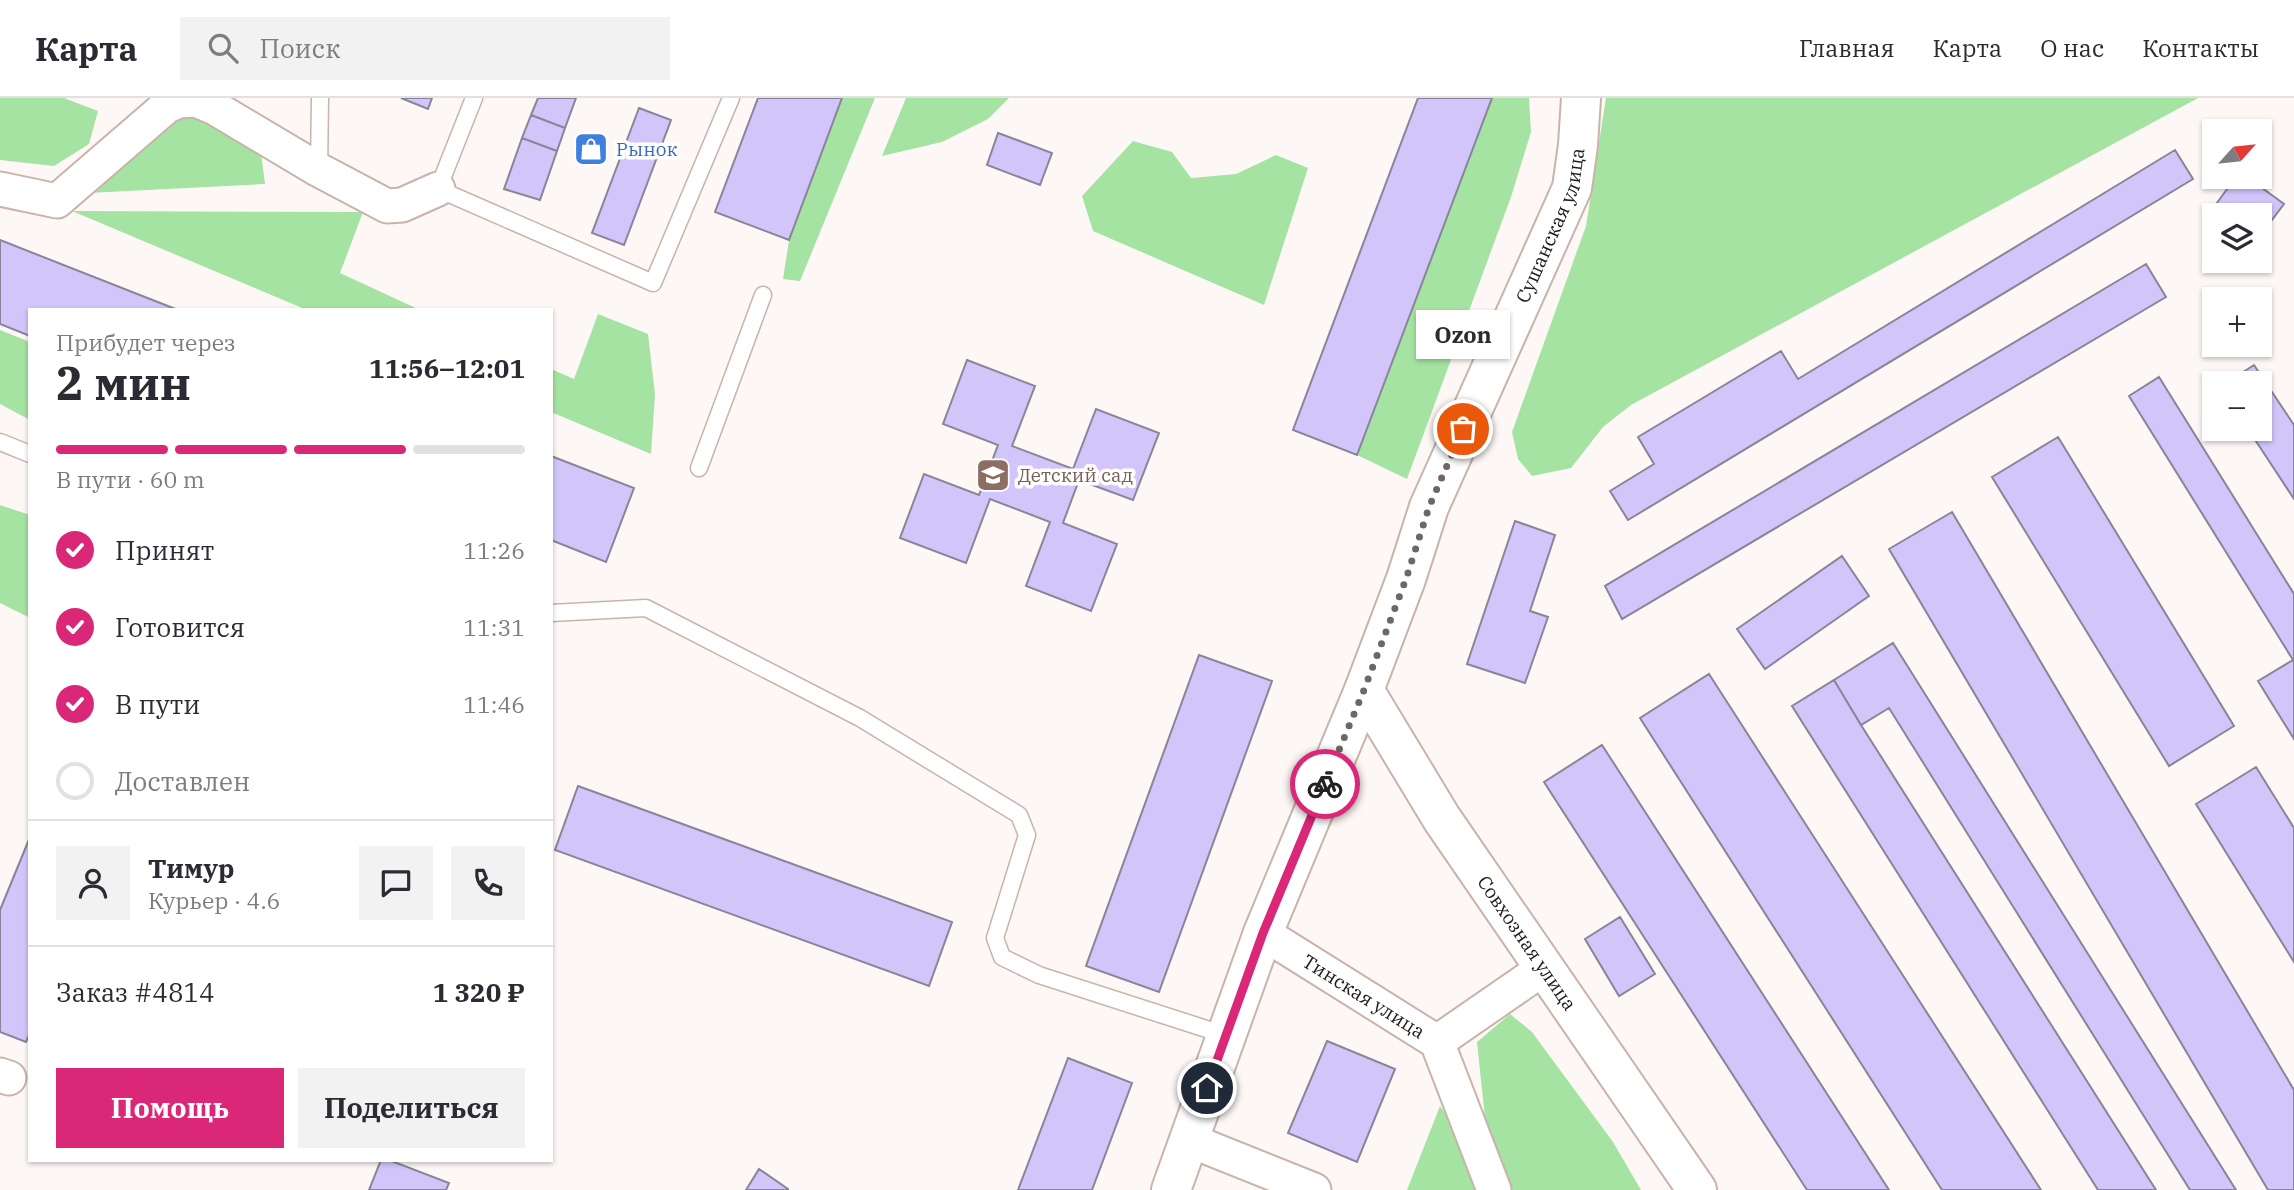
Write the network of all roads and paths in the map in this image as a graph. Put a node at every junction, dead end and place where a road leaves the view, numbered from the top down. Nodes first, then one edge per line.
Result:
1 (320, 98) edge
2 (474, 98) edge
3 (731, 98) edge
4 (1581, 98) edge
5 (318, 170) junction
6 (0, 189) edge
7 (438, 190) junction
8 (763, 295) dead end
9 (0, 442) edge
10 (28, 453) edge
11 (699, 468) dead end
12 (553, 613) edge
13 (1364, 690) junction
14 (1263, 933) junction
15 (1544, 968) junction
16 (1225, 1035) junction
17 (1437, 1042) junction
18 (1189, 1140) junction
19 (1171, 1190) edge
20 (1314, 1190) edge
21 (1494, 1190) edge
22 (1697, 1190) edge

1 - 5 lane
2 - 7 lane
3 - 7 lane
4 - 13 main road, Сушанская улица
5 - 6 street
5 - 7 street
8 - 11 lane
9 - 10 lane
12 - 16 lane
13 - 14 main road, Сушанская улица
13 - 15 main road, Совхозная улица
14 - 16 main road, Сушанская улица
14 - 17 street, Тинская улица
15 - 17 street
15 - 22 main road, Совхозная улица
16 - 18 main road, Сушанская улица
17 - 21 street, Тинская улица
18 - 19 main road, Сушанская улица
18 - 20 street

